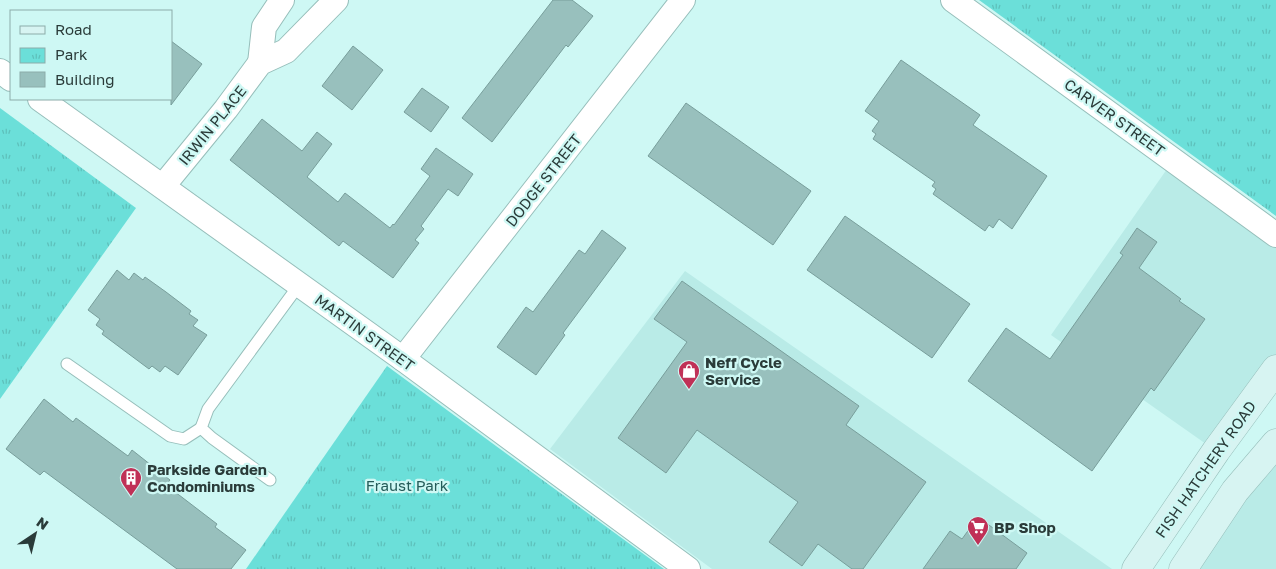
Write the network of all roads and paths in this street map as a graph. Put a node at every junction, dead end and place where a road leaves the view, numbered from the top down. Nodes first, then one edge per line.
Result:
1 (282, 0) edge
2 (336, 0) edge
3 (683, 0) edge
4 (953, 0) edge
5 (260, 63) junction
6 (41, 100) edge
7 (162, 186) junction
8 (1276, 234) edge
9 (299, 284) junction
10 (402, 359) junction
11 (67, 364) dead end
12 (1276, 369) edge
13 (202, 428) junction
14 (1276, 443) edge
15 (270, 480) dead end
16 (688, 569) edge
17 (1136, 569) edge
18 (1183, 569) edge

1 - 5 street, IRWIN PLACE
2 - 5 street, IRWIN PLACE
3 - 10 street, DODGE STREET
4 - 8 street, CARVER STREET
5 - 7 street, IRWIN PLACE
6 - 7 street, MARTIN STREET
7 - 9 street, MARTIN STREET
9 - 10 street, MARTIN STREET
9 - 13 lane
10 - 16 street, MARTIN STREET
11 - 13 lane
12 - 17 main road, FISH HATCHERY ROAD
13 - 15 lane
14 - 18 main road

